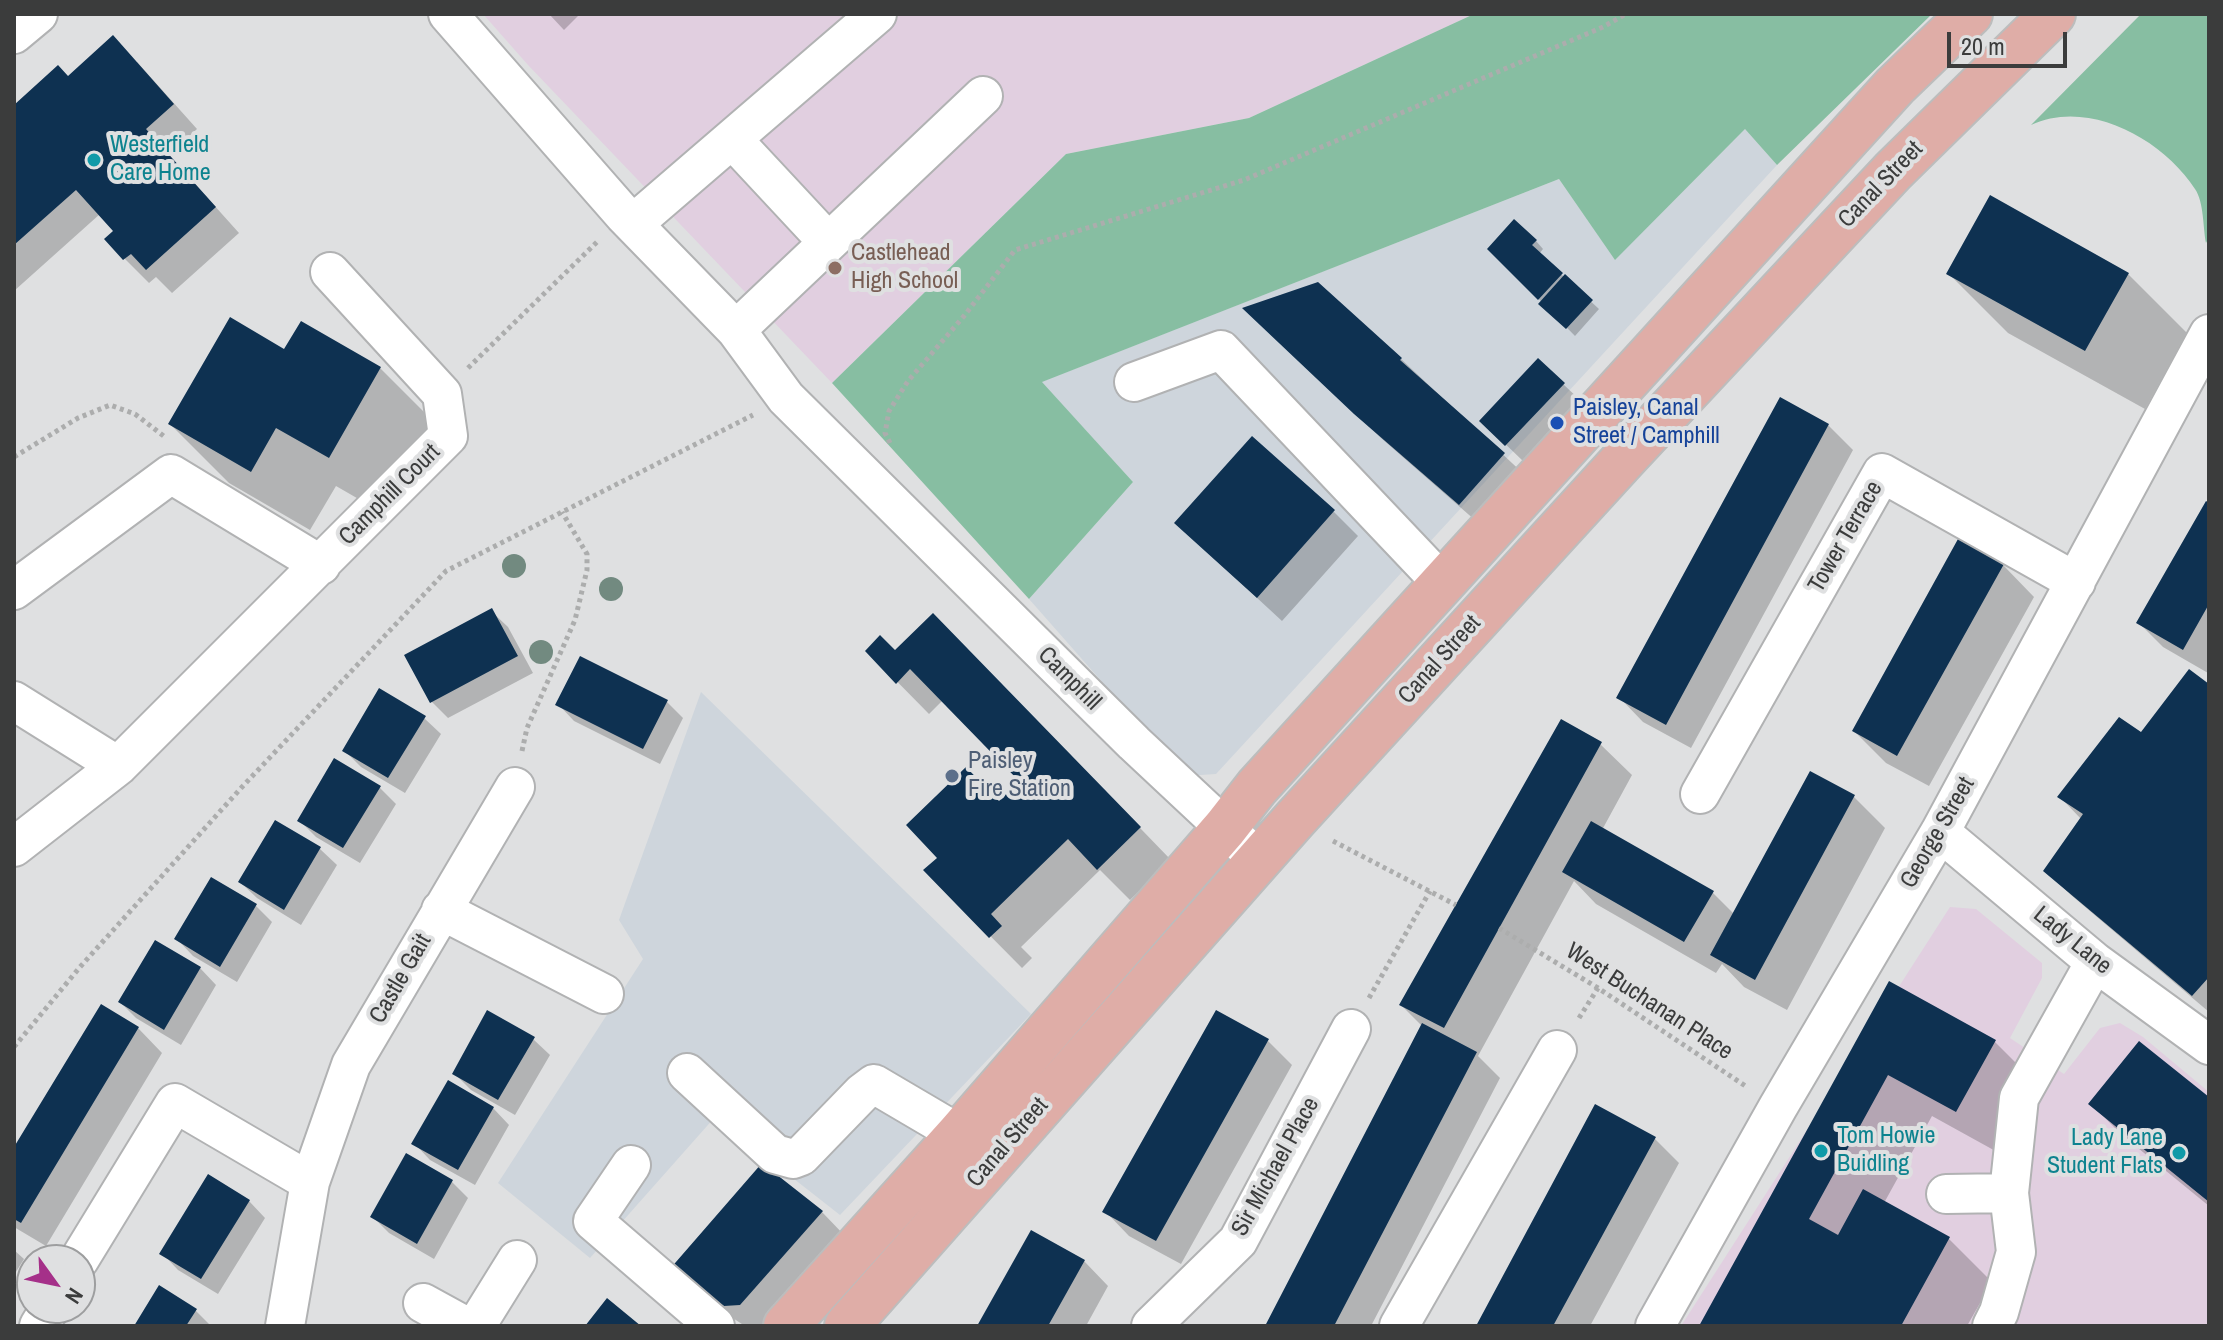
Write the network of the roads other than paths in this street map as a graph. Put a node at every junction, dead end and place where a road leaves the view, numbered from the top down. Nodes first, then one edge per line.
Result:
1 (38, 14) edge
2 (448, 14) edge
3 (877, 14) edge
4 (1970, 14) edge
5 (2053, 14) edge
6 (14, 34) edge
7 (983, 96) dead end
8 (733, 140) junction
9 (629, 219) junction
10 (828, 242) junction
11 (330, 272) dead end
12 (736, 330) junction
13 (2209, 334) edge
14 (1134, 382) dead end
15 (321, 565) junction
16 (2076, 582) junction
17 (1443, 584) junction
18 (14, 590) edge
19 (14, 701) edge
20 (118, 766) junction
21 (515, 787) road end
22 (1700, 794) dead end
23 (1225, 828) junction
24 (1940, 832) junction
25 (14, 847) edge
26 (1259, 860) junction
27 (441, 910) junction
28 (2095, 962) junction
29 (604, 994) dead end
30 (1351, 1029) road end
31 (2209, 1045) edge
32 (1557, 1050) dead end
33 (687, 1073) dead end
34 (959, 1134) junction
35 (631, 1165) dead end
36 (310, 1182) junction
37 (2009, 1193) junction
38 (1946, 1194) dead end
39 (89, 1244) edge
40 (517, 1260) dead end
41 (423, 1303) dead end
42 (285, 1326) edge
43 (465, 1326) edge
44 (476, 1326) edge
45 (715, 1326) edge
46 (786, 1326) edge
47 (847, 1326) edge
48 (1151, 1326) edge
49 (1399, 1326) edge
50 (1655, 1326) edge
51 (1992, 1326) edge

1 - 6 street
2 - 9 street, Camphill
3 - 8 street
4 - 17 main road, Canal Street
5 - 26 main road, Canal Street
7 - 10 street
8 - 9 street
8 - 10 street
9 - 12 street, Camphill
10 - 12 street
11 - 15 street, Camphill Court
12 - 23 street, Camphill
13 - 16 street, George Street
14 - 17 street
15 - 18 street, Camphill Court
15 - 20 street, Camphill Court
16 - 22 street, Tower Terrace
16 - 24 street, George Street
17 - 23 main road, Canal Street
19 - 20 street
20 - 25 street, Camphill Court
21 - 27 street, Castle Gait
23 - 26 street, Camphill
23 - 34 main road, Canal Street
24 - 28 street, Lady Lane
24 - 50 street, George Street
26 - 47 main road, Canal Street
27 - 29 street
27 - 36 street, Castle Gait
28 - 31 street, Lady Lane
28 - 37 street
30 - 48 street, Sir Michael Place
32 - 49 street
33 - 34 street
34 - 46 main road, Canal Street
35 - 45 street
36 - 39 street
36 - 42 street, Castle Gait
37 - 38 street
37 - 51 street
40 - 44 street
41 - 43 street

